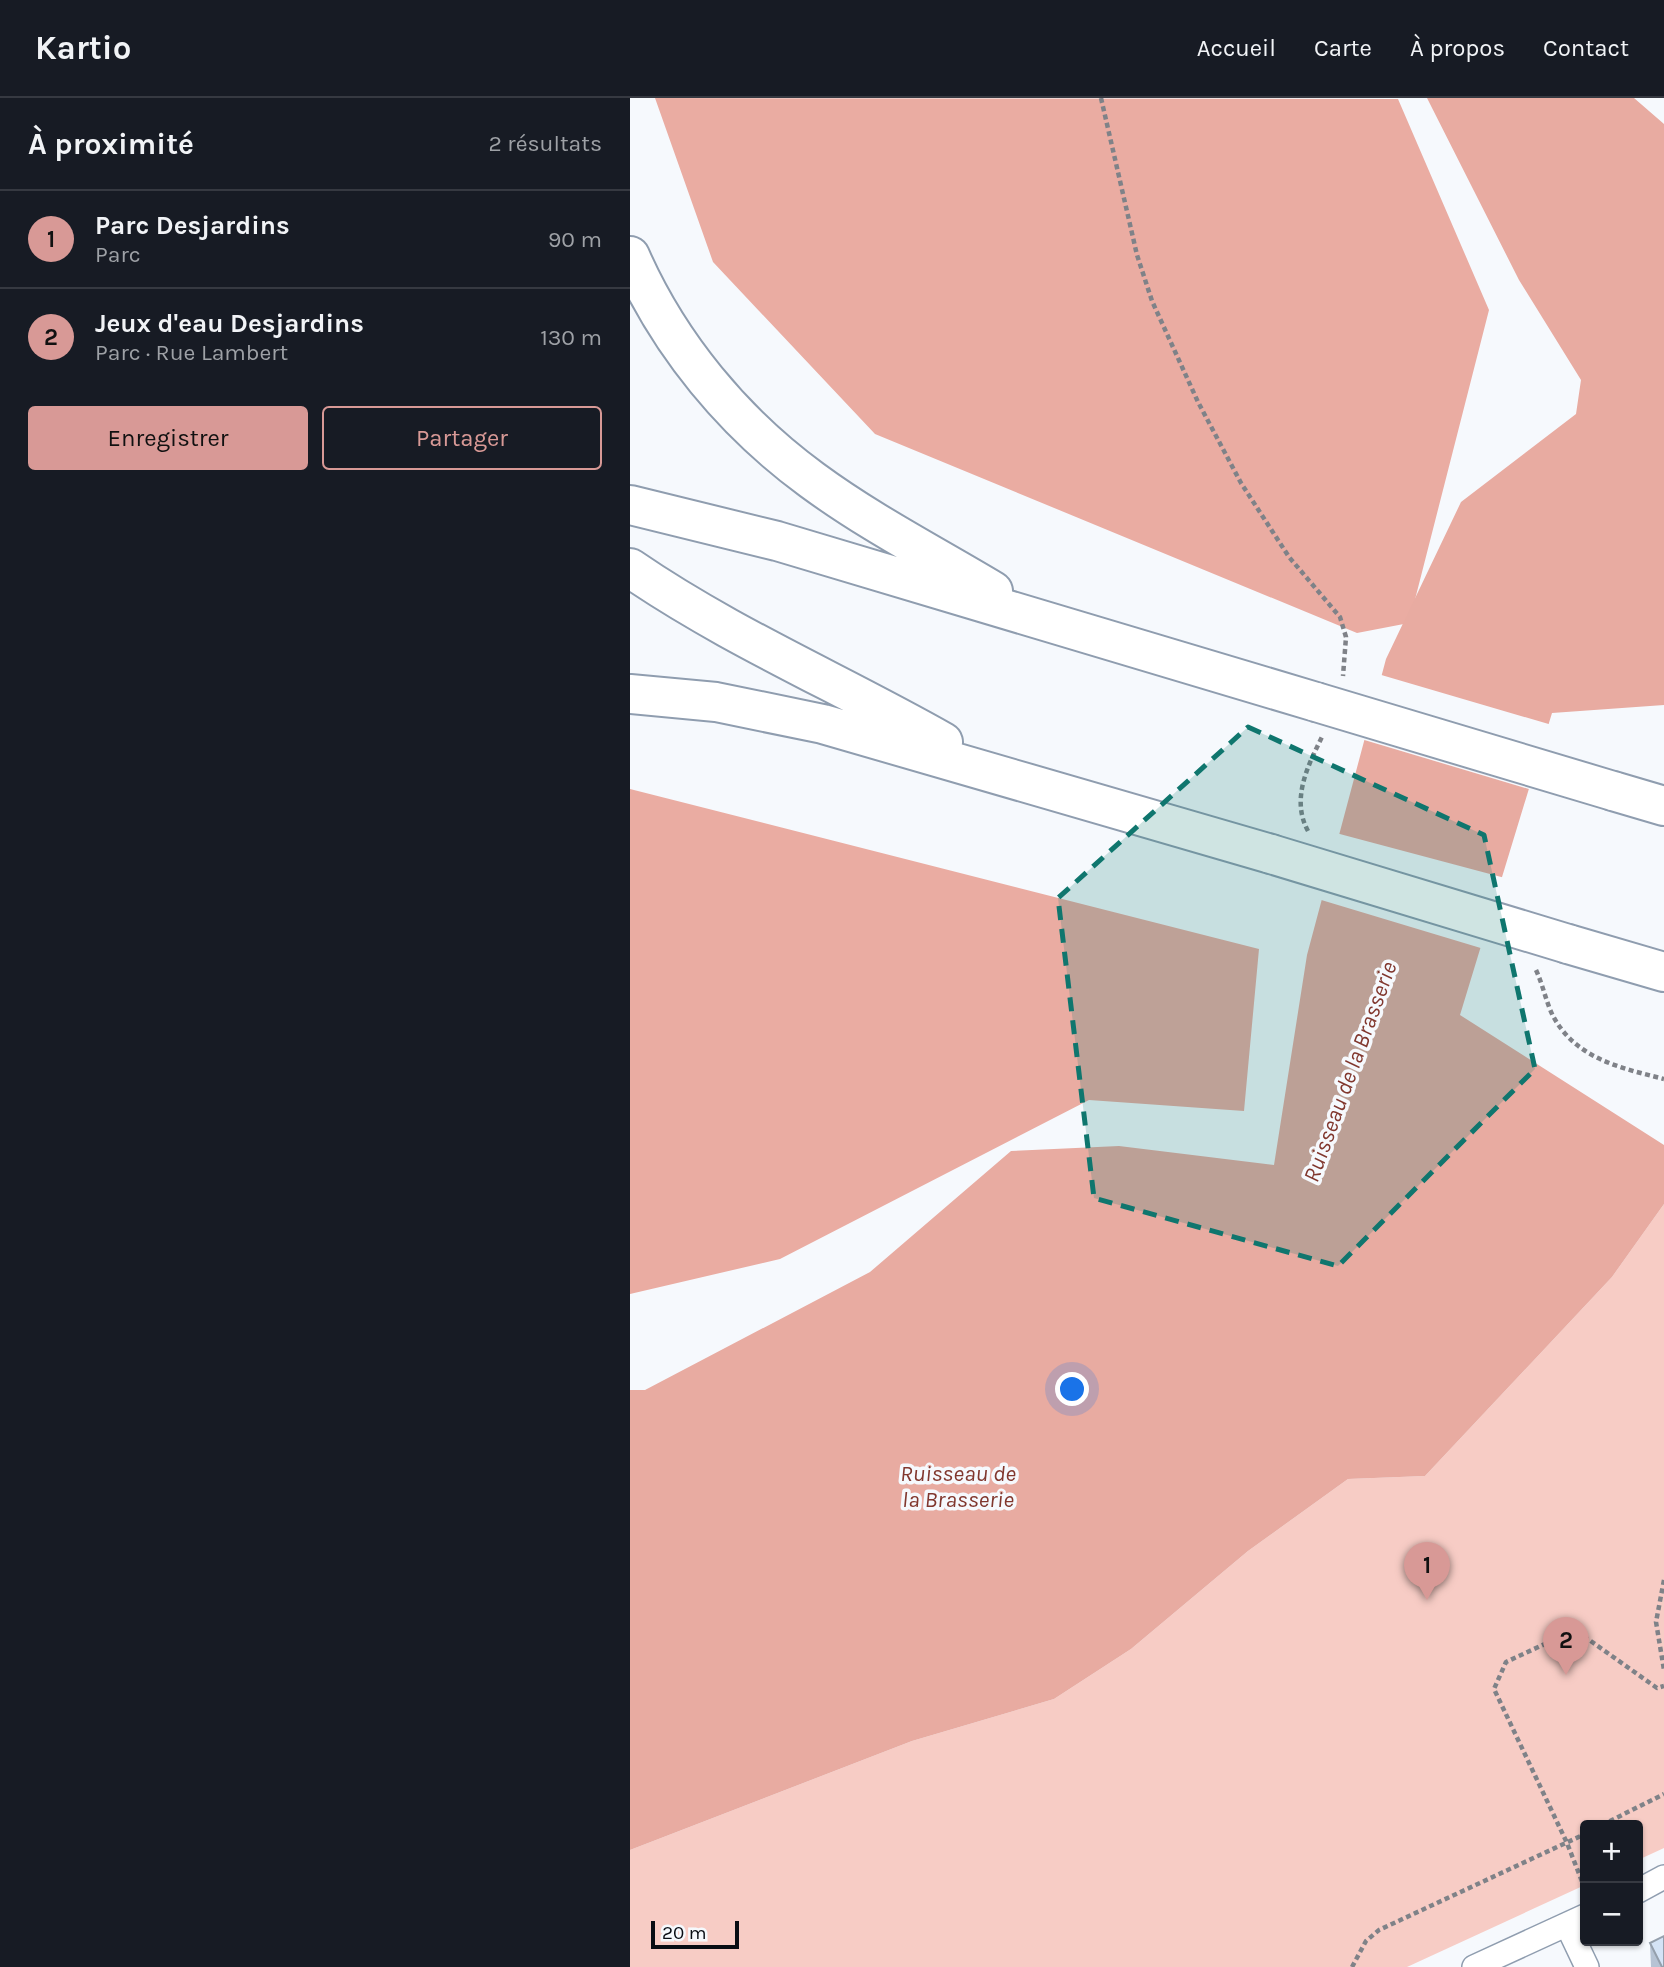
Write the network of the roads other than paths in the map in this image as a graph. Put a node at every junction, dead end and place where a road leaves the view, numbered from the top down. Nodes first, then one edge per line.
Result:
1 (630, 256) edge
2 (630, 505) edge
3 (630, 568) edge
4 (1043, 621) junction
5 (630, 694) edge
6 (995, 772) junction
7 (1613, 791) junction
8 (1664, 794) edge
9 (1664, 806) edge
10 (1664, 972) edge
11 (1664, 1877) edge
12 (1643, 1888) edge
13 (1576, 1920) edge
14 (1474, 1967) edge
15 (1587, 1967) edge

1 - 4 highway
2 - 4 highway
3 - 6 highway
4 - 7 highway, bridge
5 - 6 highway
6 - 10 highway, bridge
7 - 8 highway
7 - 9 highway
11 - 12 street
13 - 14 street
13 - 15 street

